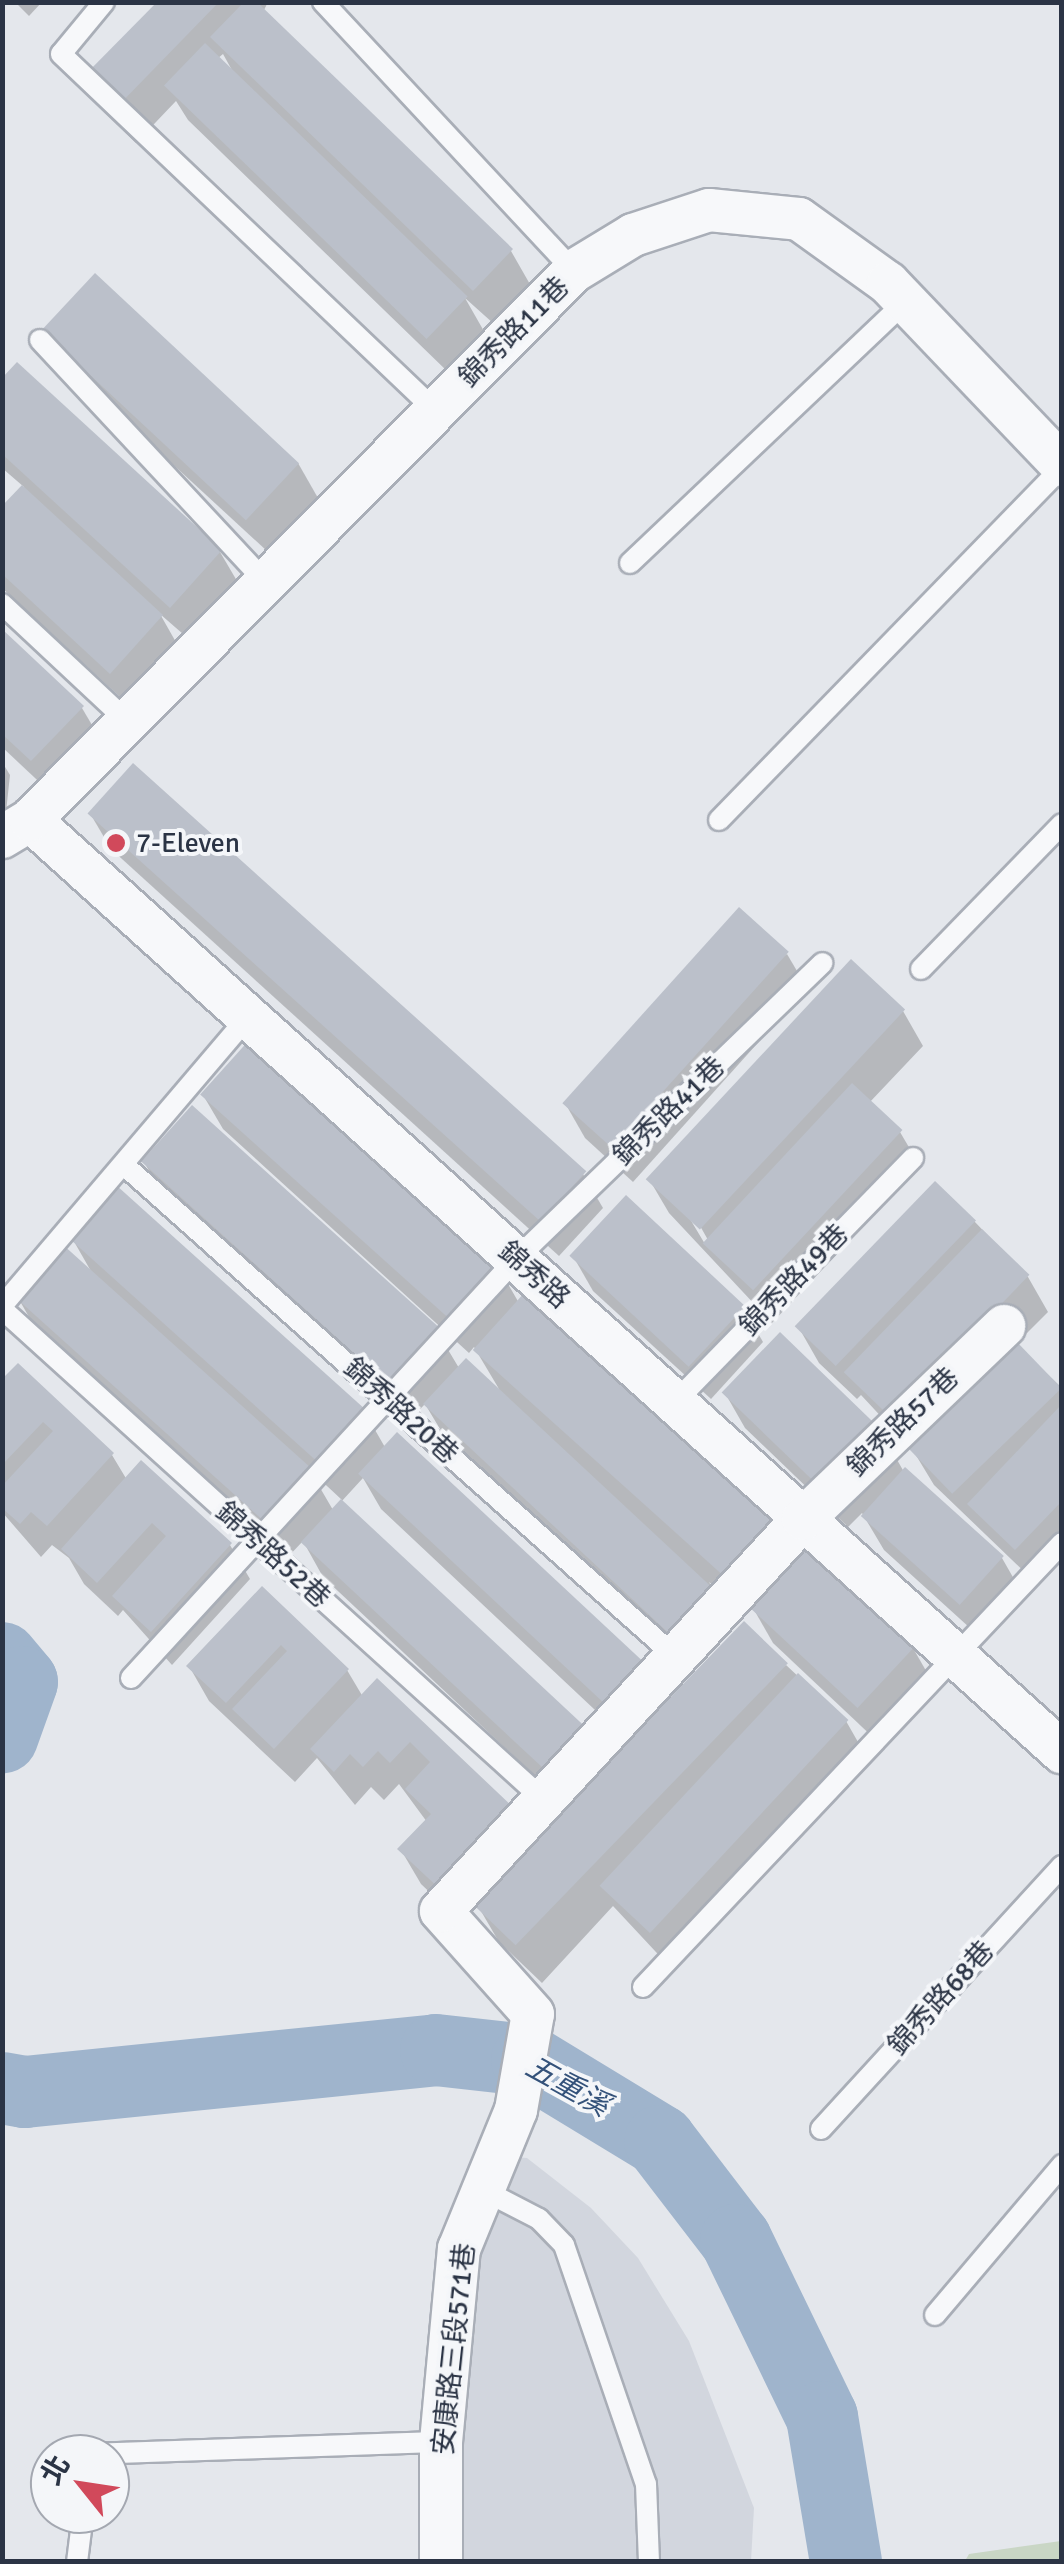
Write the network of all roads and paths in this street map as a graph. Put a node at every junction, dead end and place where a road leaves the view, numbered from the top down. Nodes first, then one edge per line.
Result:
1 (104, 2) edge
2 (323, 2) edge
3 (574, 271) junction
4 (905, 302) junction
5 (40, 340) dead end
6 (436, 411) junction
7 (1062, 466) edge
8 (630, 562) dead end
9 (266, 582) junction
10 (2, 604) edge
11 (127, 722) junction
12 (718, 820) dead end
13 (1062, 824) edge
14 (16, 828) edge
15 (822, 963) dead end
16 (921, 969) dead end
17 (248, 1017) junction
18 (913, 1158) dead end
19 (124, 1165) junction
20 (516, 1259) junction
21 (2, 1308) edge
22 (1004, 1326) dead end
23 (388, 1401) junction
24 (675, 1402) junction
25 (803, 1518) junction
26 (257, 1540) junction
27 (1062, 1543) edge
28 (952, 1653) junction
29 (677, 1658) junction
30 (130, 1678) dead end
31 (1062, 1752) edge
32 (544, 1800) junction
33 (1062, 1866) edge
34 (643, 1987) dead end
35 (821, 2129) dead end
36 (1062, 2165) edge
37 (483, 2190) junction
38 (935, 2314) dead end
39 (441, 2442) junction
40 (130, 2453) edge
41 (80, 2534) edge
42 (77, 2562) edge
43 (442, 2562) edge
44 (649, 2562) edge

1 - 6 lane
2 - 3 lane
3 - 4 street, 錦秀路11巷
3 - 6 street, 錦秀路11巷
4 - 7 street, 錦秀路11巷
4 - 8 lane
5 - 9 lane
6 - 9 street, 錦秀路11巷
7 - 12 lane
9 - 11 street, 錦秀路11巷
10 - 11 lane
11 - 14 street, 錦秀路11巷
13 - 16 lane
14 - 17 street, 錦秀路
15 - 20 lane, 錦秀路41巷
17 - 19 lane
17 - 20 street, 錦秀路
18 - 24 lane, 錦秀路49巷
19 - 21 lane
19 - 23 lane, 錦秀路20巷
20 - 23 lane, 錦秀路41巷
20 - 24 street, 錦秀路
21 - 26 lane, 錦秀路52巷
22 - 25 street, 錦秀路57巷
23 - 26 lane, 錦秀路41巷
23 - 29 lane, 錦秀路20巷
24 - 25 street, 錦秀路
25 - 28 street, 錦秀路
25 - 29 street
26 - 30 lane, 錦秀路41巷
26 - 32 lane, 錦秀路52巷
27 - 28 lane
28 - 31 street, 錦秀路
28 - 34 lane
29 - 32 street
32 - 37 street, 安康路三段571巷
33 - 35 lane, 錦秀路68巷
36 - 38 lane
37 - 39 street, 安康路三段571巷
37 - 44 lane
39 - 40 lane
39 - 43 street, 安康路三段571巷
41 - 42 lane

